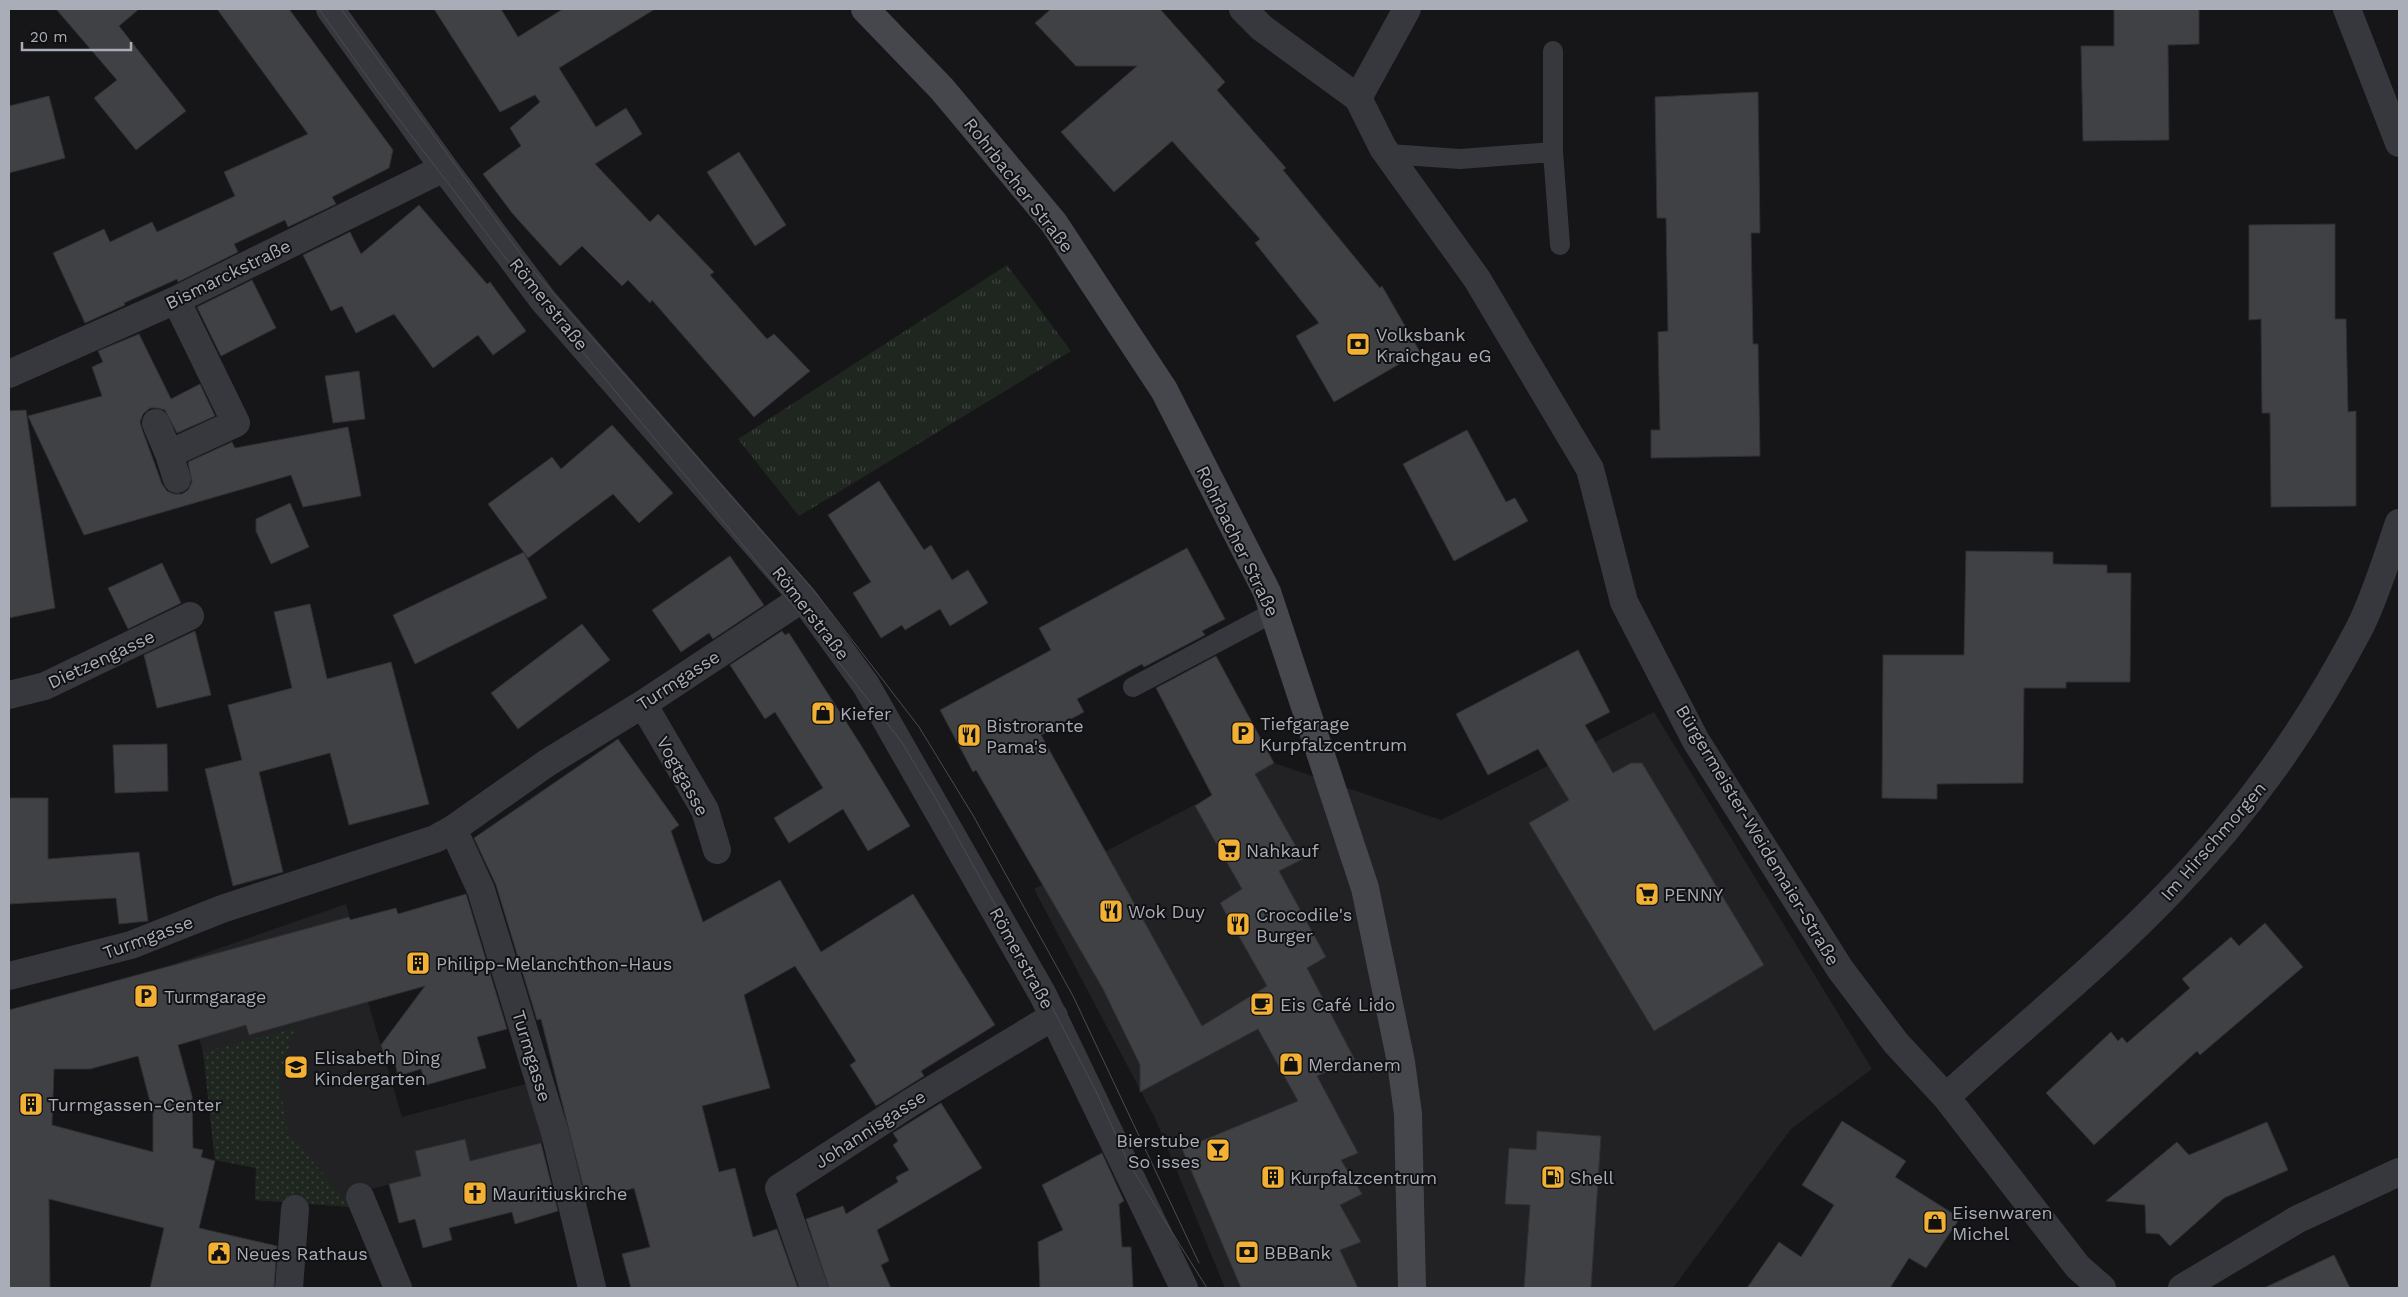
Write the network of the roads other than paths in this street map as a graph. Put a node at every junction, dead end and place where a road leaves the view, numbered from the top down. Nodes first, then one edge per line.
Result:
1 (330, 9) edge
2 (865, 9) edge
3 (1243, 9) edge
4 (1407, 9) edge
5 (2346, 9) edge
6 (1554, 51) dead end
7 (1358, 98) junction
8 (2399, 143) edge
9 (1553, 152) junction
10 (1388, 154) junction
11 (444, 168) junction
12 (1560, 245) dead end
13 (176, 300) junction
14 (9, 374) edge
15 (156, 423) dead end
16 (2399, 523) edge
17 (803, 598) junction
18 (1274, 612) junction
19 (190, 616) dead end
20 (1133, 687) dead end
21 (9, 695) edge
22 (643, 704) junction
23 (454, 829) junction
24 (717, 850) dead end
25 (9, 976) edge
26 (1060, 1028) junction
27 (1946, 1097) junction
28 (2399, 1172) edge
29 (360, 1197) dead end
30 (295, 1209) dead end
31 (289, 1288) edge
32 (398, 1288) edge
33 (592, 1288) edge
34 (814, 1288) edge
35 (1184, 1288) edge
36 (1412, 1288) edge
37 (2102, 1288) edge
38 (2182, 1288) edge

1 - 11 street, Römerstraße
2 - 18 main road, Rohrbacher Straße
3 - 7 street, Bürgermeister-Weidemaier-Straße
4 - 7 street
5 - 8 street
6 - 9 lane
7 - 10 street, Bürgermeister-Weidemaier-Straße
9 - 10 lane
9 - 12 lane
10 - 27 street, Bürgermeister-Weidemaier-Straße
11 - 13 street, Bismarckstraße
11 - 17 street, Römerstraße
13 - 14 street, Bismarckstraße
13 - 15 street
16 - 27 street, Im Hirschmorgen
17 - 22 street, Turmgasse
17 - 26 street, Römerstraße
18 - 20 lane
18 - 36 main road, Rohrbacher Straße
19 - 21 street, Dietzengasse
22 - 23 street, Turmgasse
22 - 24 street, Vogtgasse
23 - 25 street, Turmgasse
23 - 33 street, Turmgasse
26 - 34 street, Johannisgasse
26 - 35 street, Römerstraße
27 - 37 street, Bürgermeister-Weidemaier-Straße
28 - 38 street
29 - 32 street
30 - 31 street

